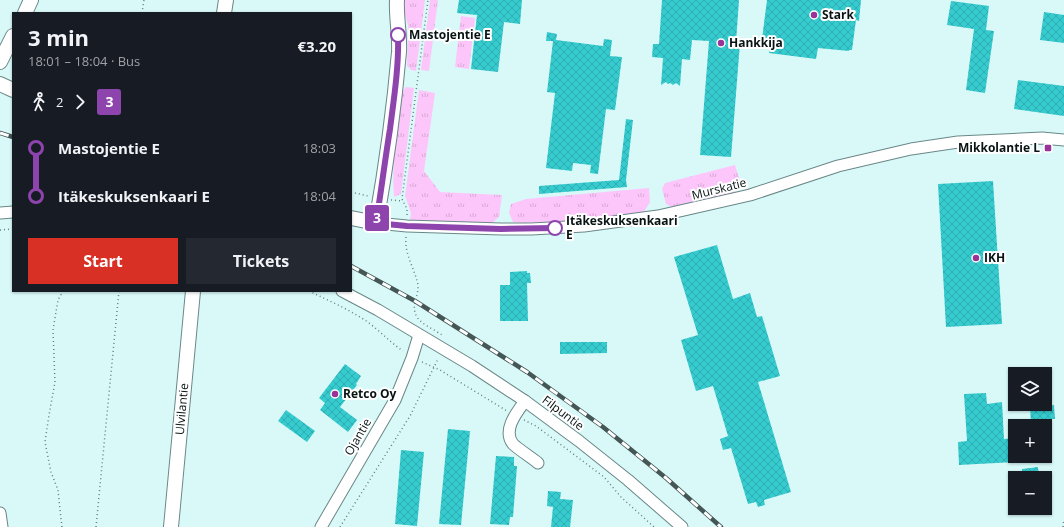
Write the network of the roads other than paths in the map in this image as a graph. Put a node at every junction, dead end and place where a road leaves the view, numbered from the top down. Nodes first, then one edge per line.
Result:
1 (32, 0) edge
2 (217, 0) edge
3 (226, 0) edge
4 (396, 1) edge
5 (26, 12) edge
6 (217, 12) edge
7 (224, 12) edge
8 (12, 38) edge
9 (0, 62) edge
10 (0, 84) edge
11 (12, 90) edge
12 (1064, 140) edge
13 (12, 212) edge
14 (0, 213) edge
15 (352, 218) edge
16 (376, 223) junction
17 (193, 292) edge
18 (344, 292) edge
19 (419, 335) junction
20 (525, 401) junction
21 (538, 463) dead end
22 (0, 513) edge
23 (2, 527) edge
24 (171, 527) edge
25 (321, 527) edge
26 (682, 527) edge

1 - 5 main road
2 - 6 main road
3 - 7 main road
4 - 16 main road
8 - 9 main road
10 - 11 main road
12 - 16 street, Murskatie
13 - 14 street
15 - 16 main road
17 - 24 main road, Ulvilantie
18 - 19 street, Filpuntie
19 - 20 street, Filpuntie
19 - 25 street, Ojantie
20 - 21 street
20 - 26 street, Filpuntie
22 - 23 street

